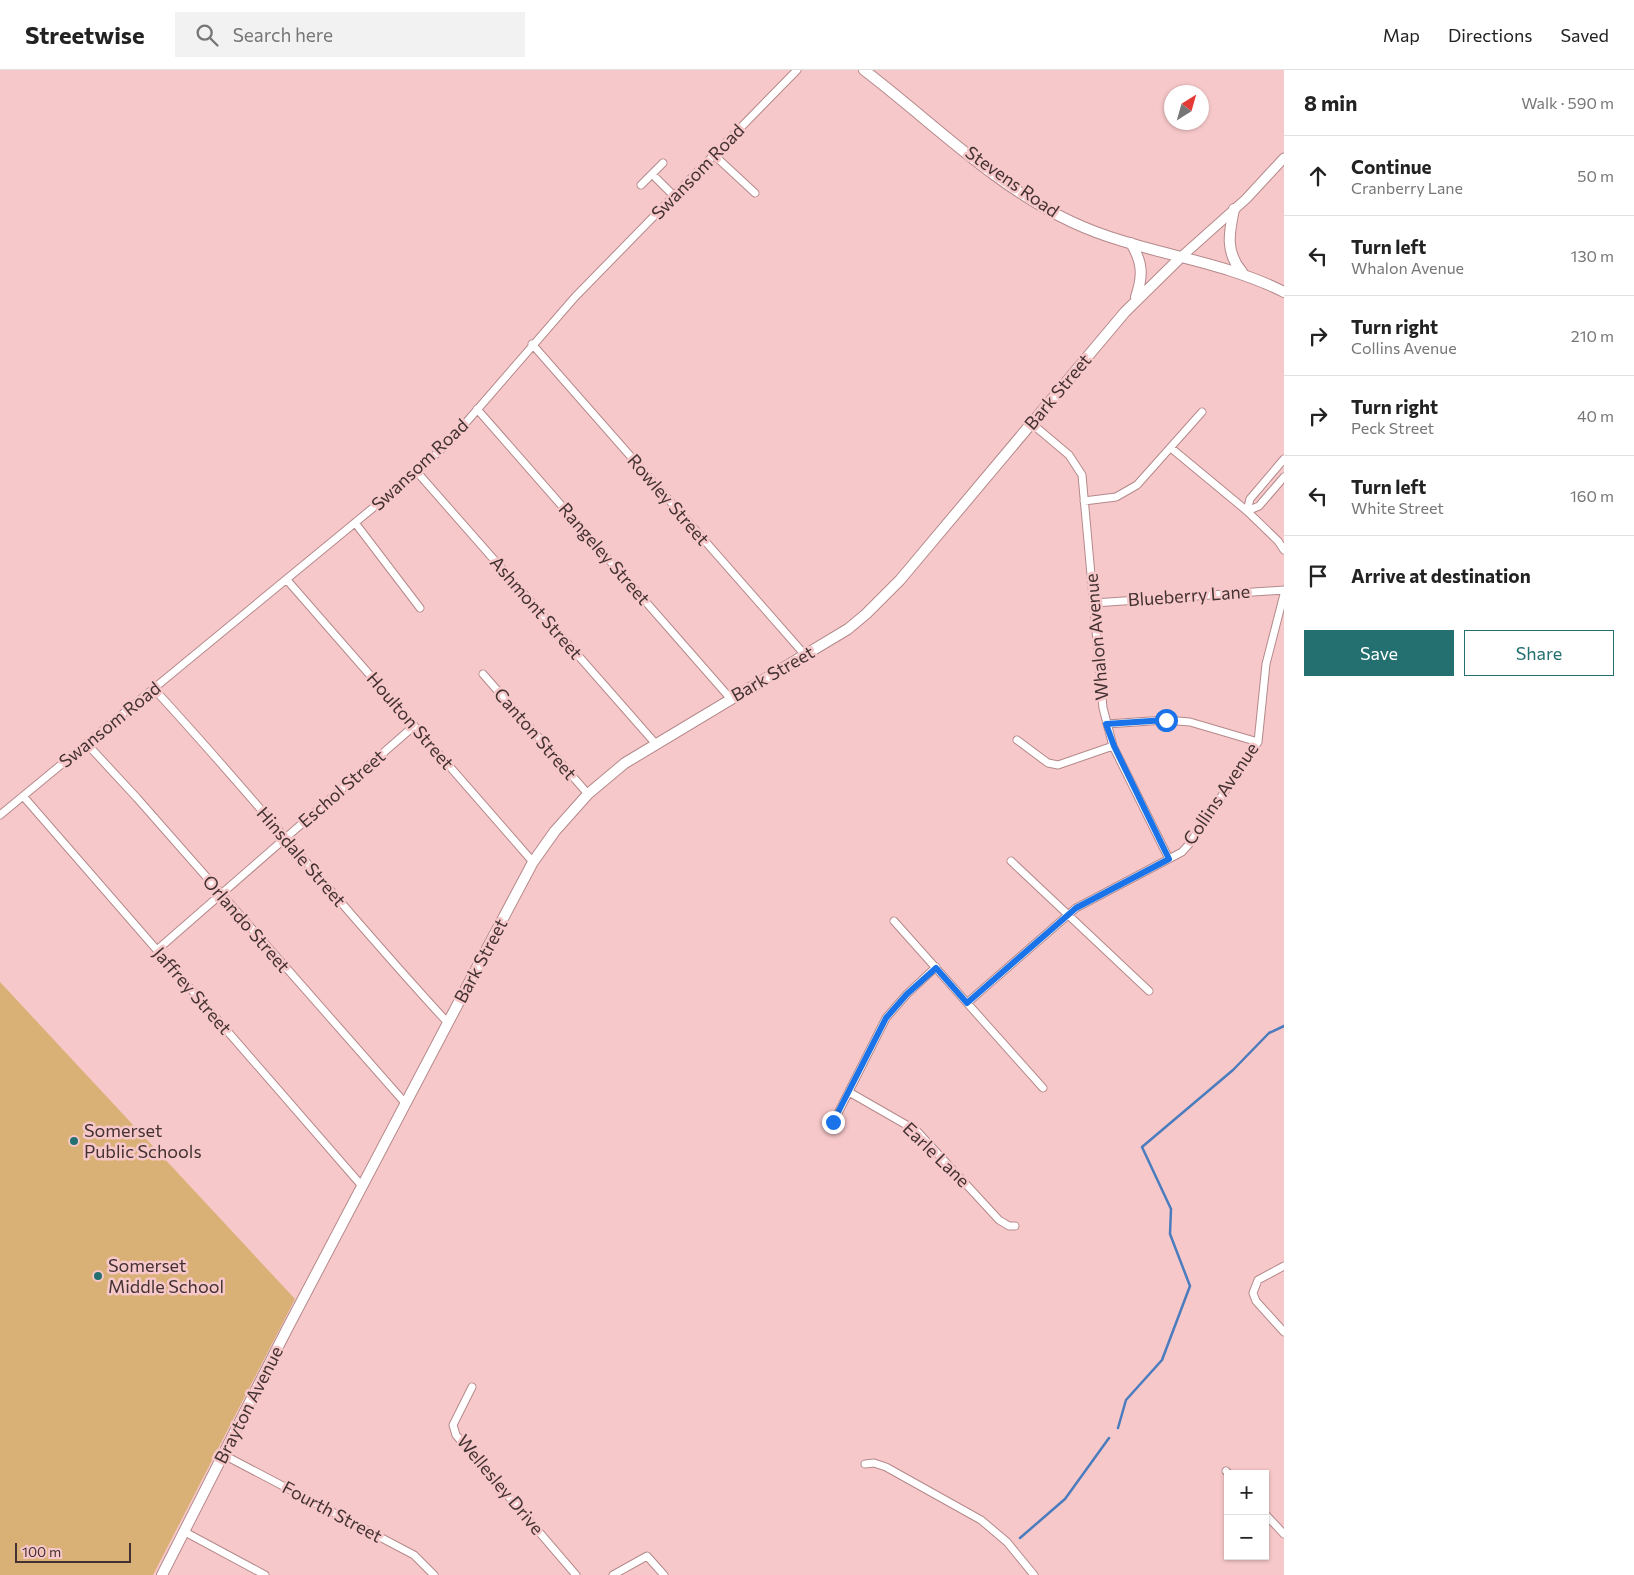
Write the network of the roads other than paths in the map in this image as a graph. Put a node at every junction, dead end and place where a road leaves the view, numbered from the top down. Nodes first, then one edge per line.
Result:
1 (797, 70) edge
2 (864, 70) edge
3 (714, 155) junction
4 (1284, 158) edge
5 (663, 163) dead end
6 (652, 174) junction
7 (641, 185) dead end
8 (755, 194) dead end
9 (674, 196) junction
10 (1234, 209) junction
11 (1131, 243) junction
12 (1181, 257) junction
13 (1242, 273) junction
14 (1284, 292) edge
15 (1135, 300) junction
16 (532, 344) junction
17 (477, 409) junction
18 (1202, 412) dead end
19 (1031, 423) junction
20 (1171, 448) junction
21 (1284, 459) edge
22 (417, 472) junction
23 (1284, 477) edge
24 (1084, 501) junction
25 (1247, 511) junction
26 (356, 524) junction
27 (1284, 550) edge
28 (287, 580) junction
29 (1284, 590) edge
30 (1284, 594) edge
31 (1094, 603) junction
32 (420, 608) dead end
33 (805, 655) junction
34 (483, 674) dead end
35 (154, 689) junction
36 (730, 698) junction
37 (1106, 724) junction
38 (414, 726) junction
39 (1018, 740) dead end
40 (1258, 742) junction
41 (655, 743) junction
42 (87, 744) junction
43 (1114, 746) junction
44 (588, 794) junction
45 (22, 796) junction
46 (0, 815) edge
47 (286, 838) junction
48 (1169, 859) junction
49 (1011, 861) dead end
50 (533, 862) junction
51 (221, 894) junction
52 (1068, 915) junction
53 (894, 921) dead end
54 (157, 950) junction
55 (936, 968) junction
56 (1149, 991) dead end
57 (967, 1003) junction
58 (448, 1023) junction
59 (1043, 1088) dead end
60 (849, 1092) junction
61 (406, 1104) junction
62 (830, 1129) dead end
63 (362, 1186) junction
64 (1015, 1226) dead end
65 (336, 1236) joint
66 (1284, 1266) edge
67 (1284, 1332) edge
68 (472, 1387) dead end
69 (224, 1455) junction
70 (864, 1464) dead end
71 (1266, 1515) edge
72 (185, 1532) junction
73 (1284, 1534) edge
74 (162, 1575) edge
75 (265, 1575) edge
76 (434, 1575) edge
77 (576, 1575) edge
78 (613, 1575) edge
79 (664, 1575) edge
80 (1034, 1575) edge

1 - 3 street, Swansom Road
2 - 11 main road, Stevens Road
3 - 8 street
3 - 9 street, Swansom Road
4 - 10 street, Bark Street
5 - 6 street
6 - 7 street
6 - 9 street
9 - 16 street, Swansom Road
10 - 12 street, Bark Street
10 - 13 main road
11 - 12 main road, Stevens Road
11 - 15 main road
12 - 13 main road, Stevens Road
12 - 15 main road, Bark Street
13 - 14 main road, Stevens Road
15 - 19 main road, Bark Street
16 - 17 street, Swansom Road
16 - 33 street, Rowley Street
17 - 22 street, Swansom Road
17 - 36 street, Rangeley Street
18 - 20 street
19 - 24 street, Whalon Avenue
19 - 33 main road, Bark Street
20 - 24 street
20 - 25 street
21 - 25 street
22 - 26 street, Swansom Road
22 - 41 street, Ashmont Street
23 - 25 street
24 - 31 street, Whalon Avenue
25 - 27 street
26 - 28 street, Swansom Road
26 - 32 street
28 - 35 street, Swansom Road
28 - 38 street, Houlton Street
29 - 31 street, Blueberry Lane
30 - 40 street, Collins Avenue
31 - 37 street, Whalon Avenue
33 - 36 main road, Bark Street
34 - 44 street, Canton Street
35 - 42 street, Swansom Road
35 - 47 street, Hinsdale Street
36 - 41 main road, Bark Street
37 - 40 street
37 - 43 street, Whalon Avenue
38 - 47 street, Eschol Street
38 - 50 street, Houlton Street
39 - 43 street
40 - 48 street, Collins Avenue
41 - 44 main road, Bark Street
42 - 45 street, Swansom Road
42 - 51 street, Orlando Street
43 - 48 street, Whalon Avenue
44 - 50 main road, Bark Street
45 - 46 street, Swansom Road
45 - 54 street, Jaffrey Street
47 - 51 street, Eschol Street
47 - 58 street, Hinsdale Street
48 - 52 street, Collins Avenue
49 - 52 street
50 - 58 main road, Bark Street
51 - 54 street, Eschol Street
51 - 61 street, Orlando Street
52 - 56 street
52 - 57 street, Collins Avenue
53 - 55 street
54 - 63 street, Jaffrey Street
55 - 57 street
55 - 60 street
57 - 59 street
58 - 61 main road, Bark Street
60 - 62 street
60 - 64 street, Earle Lane
61 - 63 main road, Bark Street
63 - 65 main road, Bark Street
65 - 69 main road, Brayton Avenue
66 - 67 street
68 - 77 street, Wellesley Drive
69 - 72 main road, Brayton Avenue
69 - 76 street, Fourth Street
70 - 80 street
71 - 73 street
72 - 74 main road, Brayton Avenue
72 - 75 street
78 - 79 street

